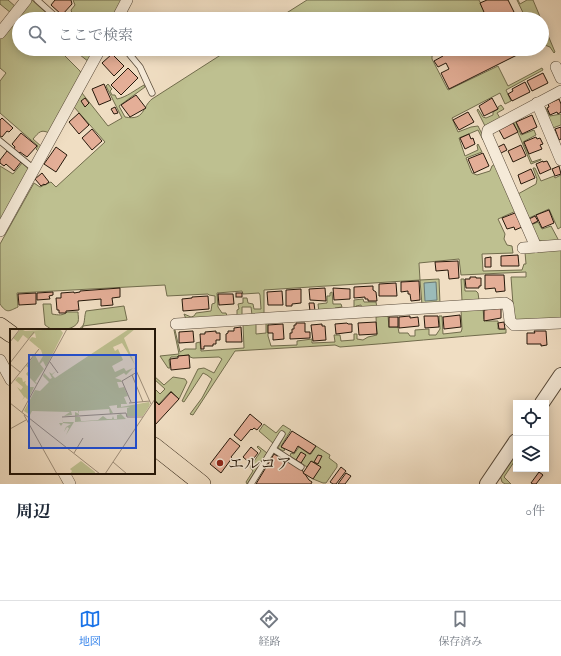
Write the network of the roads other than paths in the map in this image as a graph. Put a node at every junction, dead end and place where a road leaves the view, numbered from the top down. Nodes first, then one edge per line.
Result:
1 (26, 0) edge
2 (37, 0) edge
3 (127, 0) edge
4 (17, 12) edge
5 (50, 12) edge
6 (121, 12) edge
7 (12, 18) edge
8 (0, 33) edge
9 (96, 56) edge
10 (131, 56) edge
11 (556, 67) dead end
12 (561, 78) edge
13 (561, 91) edge
14 (152, 93) dead end
15 (537, 103) junction
16 (0, 141) edge
17 (561, 160) edge
18 (34, 169) junction
19 (0, 231) edge
20 (561, 245) edge
21 (536, 247) junction
22 (523, 248) dead end
23 (561, 323) edge
24 (176, 324) dead end
25 (0, 326) edge
26 (10, 333) edge
27 (0, 360) edge
28 (561, 375) edge
29 (10, 378) edge
30 (544, 400) edge
31 (282, 434) dead end
32 (513, 446) edge
33 (155, 447) edge
34 (273, 449) junction
35 (301, 467) dead end
36 (65, 474) edge
37 (70, 484) edge
38 (202, 484) edge
39 (251, 484) edge
40 (487, 484) edge

1 - 4 street
2 - 5 lane
3 - 6 street
7 - 8 street
9 - 18 street
10 - 14 lane
11 - 12 street
13 - 15 street
15 - 17 street
15 - 21 street
16 - 18 lane
18 - 19 street
20 - 21 street
21 - 22 street
23 - 24 street
25 - 26 main road
27 - 29 street
28 - 30 street
31 - 34 lane
32 - 40 street
33 - 38 main road
34 - 35 lane
34 - 39 lane
36 - 37 street

